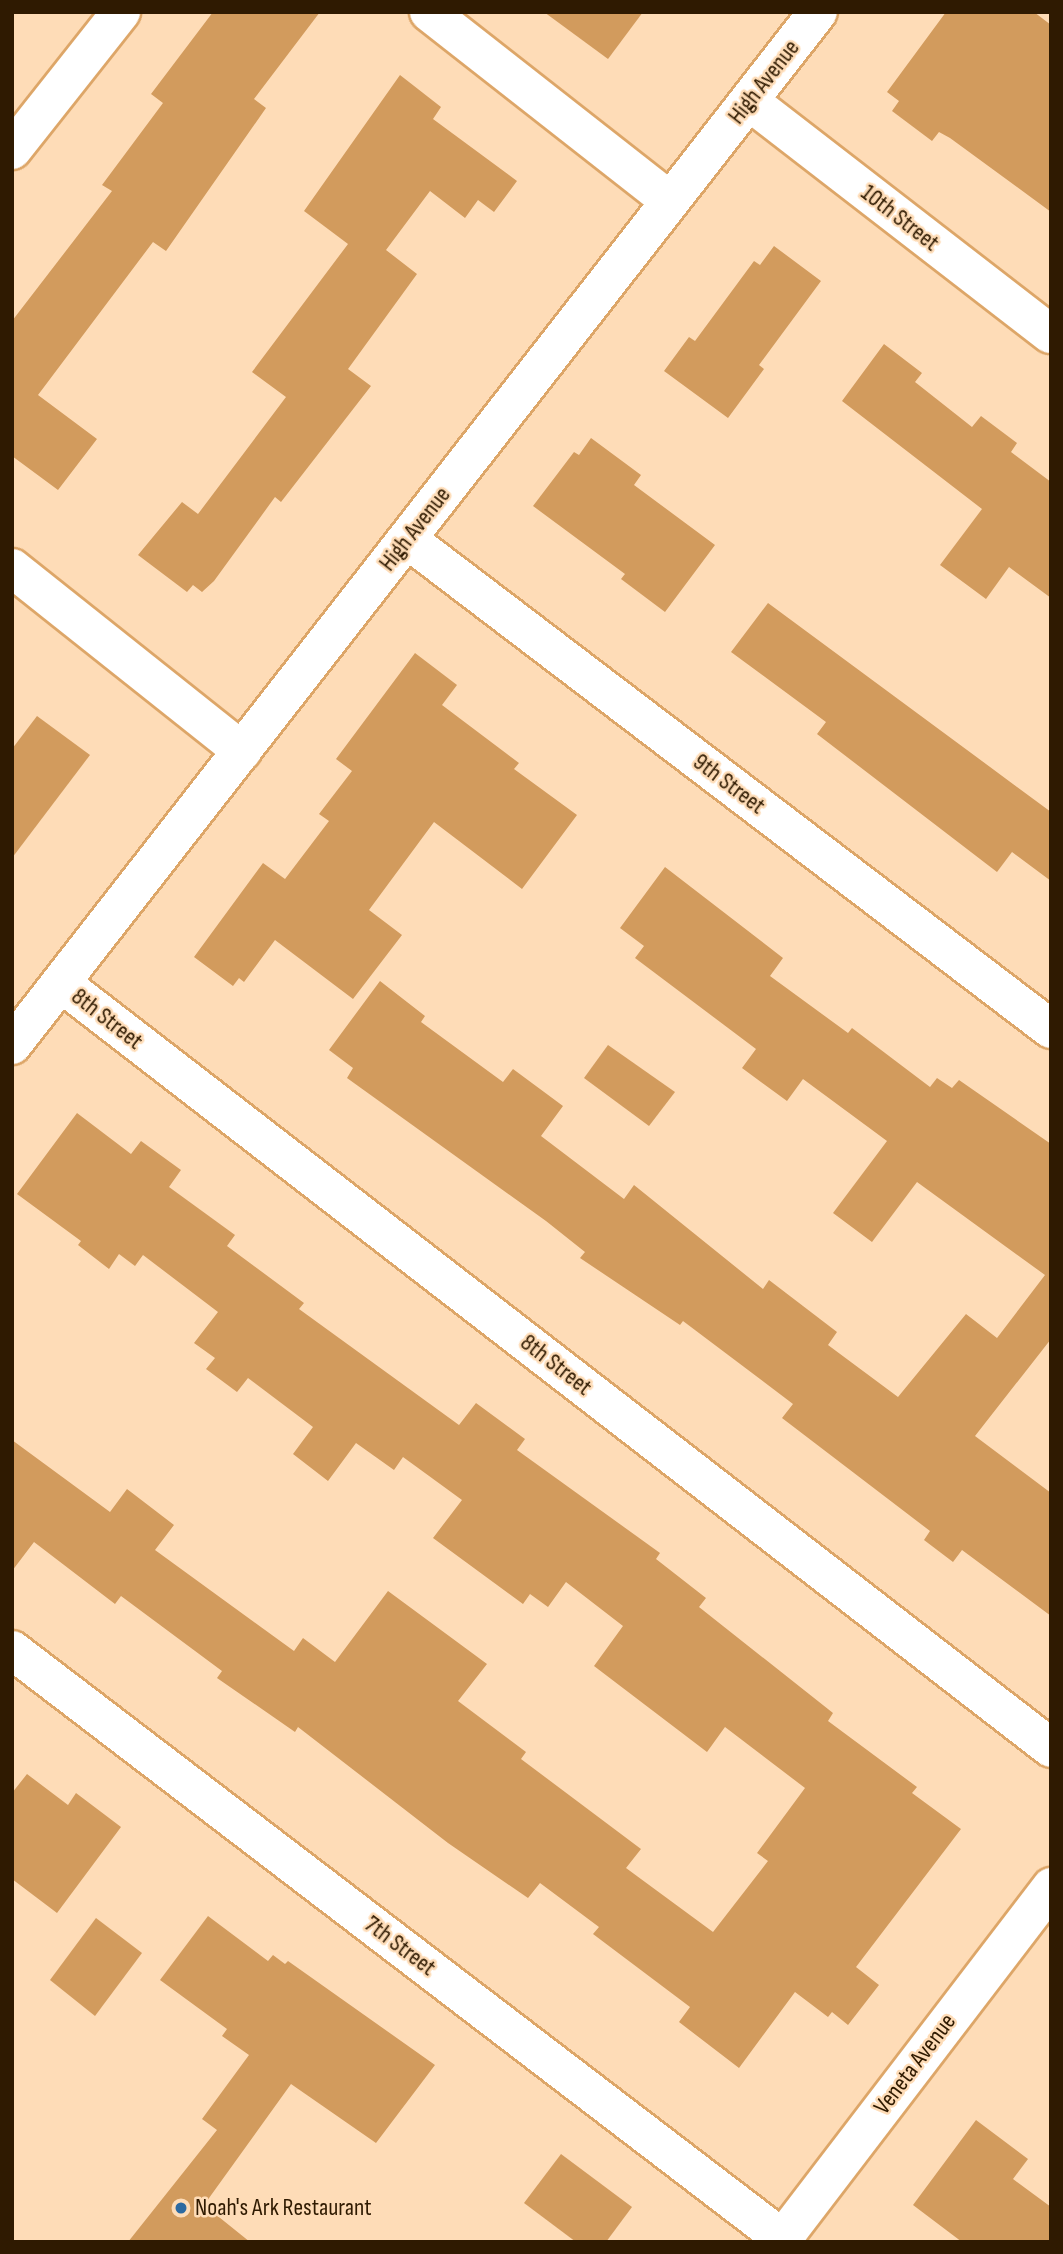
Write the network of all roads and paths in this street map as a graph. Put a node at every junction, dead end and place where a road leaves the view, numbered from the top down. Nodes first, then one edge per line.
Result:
1 (121, 12) edge
2 (429, 12) edge
3 (818, 12) edge
4 (749, 101) junction
5 (12, 150) edge
6 (670, 201) junction
7 (1051, 334) edge
8 (407, 539) junction
9 (12, 568) edge
10 (242, 751) junction
11 (61, 983) junction
12 (1051, 1029) edge
13 (12, 1045) edge
14 (12, 1650) edge
15 (1051, 1748) edge
16 (1051, 1886) edge
17 (783, 2240) edge

1 - 5 street
2 - 6 street
3 - 4 street, High Avenue
4 - 6 street, High Avenue
4 - 7 street, 10th Street
6 - 8 street, High Avenue
8 - 10 street, High Avenue
8 - 12 street, 9th Street
9 - 10 street
10 - 11 street, High Avenue
11 - 13 street, High Avenue
11 - 15 street, 8th Street
14 - 17 street, 7th Street
16 - 17 street, Veneta Avenue

